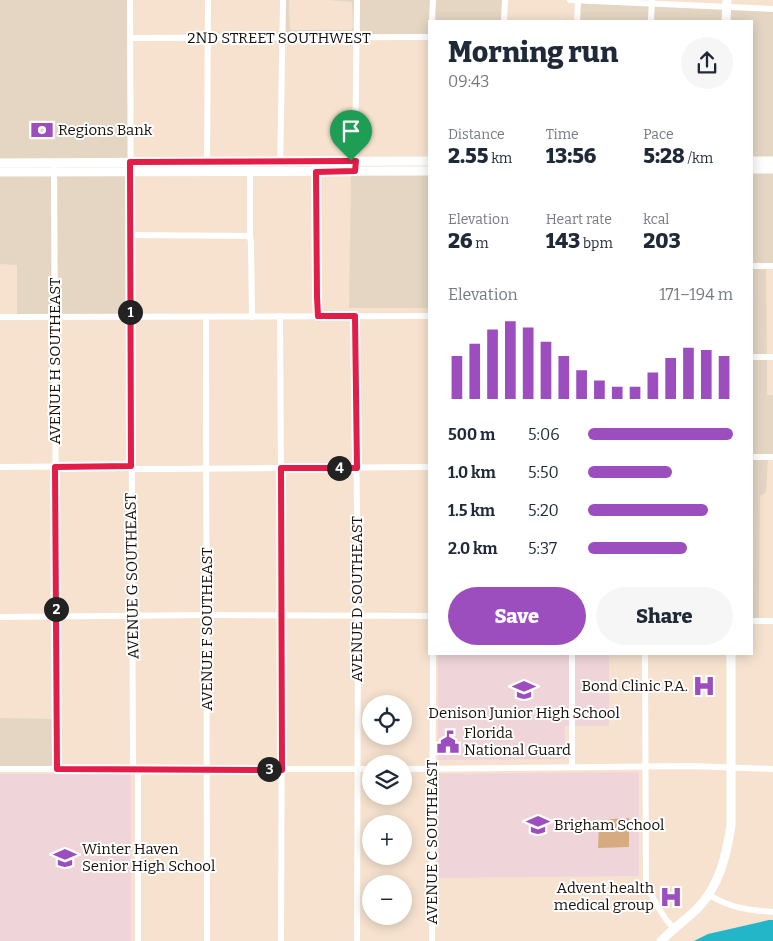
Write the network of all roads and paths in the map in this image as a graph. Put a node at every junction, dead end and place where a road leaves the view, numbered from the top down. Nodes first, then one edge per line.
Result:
1 (130, 0) edge
2 (208, 0) edge
3 (283, 0) edge
4 (357, 0) edge
5 (432, 0) edge
6 (505, 0) edge
7 (570, 0) edge
8 (578, 0) edge
9 (652, 2) edge
10 (727, 3) edge
11 (773, 9) edge
12 (432, 20) edge
13 (504, 20) edge
14 (577, 20) edge
15 (651, 20) edge
16 (726, 20) edge
17 (357, 37) junction
18 (428, 37) edge
19 (130, 38) junction
20 (208, 38) junction
21 (282, 38) junction
22 (356, 161) junction
23 (428, 161) edge
24 (753, 161) edge
25 (773, 161) edge
26 (130, 162) junction
27 (206, 162) junction
28 (250, 162) junction
29 (280, 162) junction
30 (316, 162) junction
31 (0, 163) edge
32 (53, 163) junction
33 (773, 169) edge
34 (753, 170) edge
35 (355, 171) junction
36 (428, 171) edge
37 (0, 172) edge
38 (130, 172) junction
39 (207, 172) junction
40 (250, 172) junction
41 (280, 172) junction
42 (316, 172) junction
43 (54, 173) junction
44 (130, 235) junction
45 (250, 236) junction
46 (753, 266) edge
47 (773, 266) edge
48 (55, 316) junction
49 (130, 316) junction
50 (206, 316) junction
51 (280, 316) junction
52 (318, 316) junction
53 (355, 316) junction
54 (428, 316) edge
55 (0, 317) edge
56 (252, 317) junction
57 (753, 357) edge
58 (773, 357) edge
59 (753, 457) edge
60 (773, 457) edge
61 (131, 466) junction
62 (0, 467) edge
63 (55, 467) junction
64 (428, 467) edge
65 (207, 468) junction
66 (281, 468) junction
67 (357, 468) junction
68 (207, 615) junction
69 (133, 616) junction
70 (282, 616) junction
71 (358, 616) junction
72 (428, 616) edge
73 (0, 617) edge
74 (54, 617) junction
75 (753, 621) edge
76 (773, 621) edge
77 (433, 655) edge
78 (572, 655) edge
79 (645, 655) edge
80 (731, 655) edge
81 (646, 766) junction
82 (730, 766) junction
83 (572, 767) junction
84 (773, 768) edge
85 (0, 769) edge
86 (57, 769) junction
87 (136, 769) junction
88 (207, 769) junction
89 (357, 769) junction
90 (362, 769) edge
91 (412, 769) edge
92 (432, 769) junction
93 (282, 770) junction
94 (709, 895) junction
95 (773, 912) edge
96 (674, 929) junction
97 (138, 941) edge
98 (207, 941) edge
99 (281, 941) edge
100 (357, 941) edge
101 (432, 941) edge
102 (661, 941) edge

1 - 19 street, AVENUE G SOUTHEAST
2 - 20 street
3 - 21 street
4 - 17 street
5 - 12 street
6 - 13 street
7 - 8 street
8 - 9 street
8 - 14 street
9 - 10 street
9 - 15 street
10 - 11 street
10 - 16 main road
17 - 18 street, 2ND STREET SOUTHWEST
17 - 21 street, 2ND STREET SOUTHWEST
17 - 22 street
19 - 20 street, 2ND STREET SOUTHWEST
19 - 26 street, AVENUE G SOUTHEAST
20 - 21 street, 2ND STREET SOUTHWEST
20 - 27 street
21 - 29 street
22 - 23 main road
22 - 30 main road
22 - 35 street
24 - 25 main road
26 - 27 main road
26 - 32 main road
26 - 38 street, AVENUE G SOUTHEAST
27 - 28 main road
27 - 39 street
28 - 29 main road
28 - 40 street
29 - 30 main road
29 - 41 street
30 - 42 street
31 - 32 main road
32 - 43 street, AVENUE H SOUTHEAST
33 - 34 main road
35 - 36 main road
35 - 42 main road
37 - 43 main road
38 - 39 main road
38 - 43 main road
38 - 44 street, AVENUE G SOUTHEAST
39 - 40 main road
40 - 41 main road
40 - 45 street
41 - 42 main road
42 - 52 street
43 - 48 street, AVENUE H SOUTHEAST
44 - 45 street
44 - 49 street, AVENUE G SOUTHEAST
45 - 56 street
46 - 47 street
48 - 49 street
48 - 55 street
48 - 63 street, AVENUE H SOUTHEAST
49 - 50 street
49 - 61 street, AVENUE G SOUTHEAST
50 - 56 street
50 - 65 street, AVENUE F SOUTHEAST
51 - 52 street
51 - 56 street
51 - 66 street
52 - 53 street
53 - 54 street
53 - 67 street, AVENUE D SOUTHEAST
57 - 58 street
59 - 60 street
61 - 63 street
61 - 65 street
61 - 69 street, AVENUE G SOUTHEAST
62 - 63 street
63 - 74 street, AVENUE H SOUTHEAST
64 - 67 street
65 - 66 street
65 - 68 street, AVENUE F SOUTHEAST
66 - 67 street
66 - 70 street
67 - 71 street, AVENUE D SOUTHEAST
68 - 69 street
68 - 70 street
68 - 88 street, AVENUE F SOUTHEAST
69 - 74 street
69 - 87 street, AVENUE G SOUTHEAST
70 - 71 street
70 - 93 street
71 - 72 street
71 - 89 street, AVENUE D SOUTHEAST
73 - 74 street
74 - 86 street, AVENUE H SOUTHEAST
75 - 76 street
77 - 92 street, AVENUE C SOUTHEAST
78 - 83 street
79 - 81 street
80 - 82 main road
81 - 82 street
81 - 83 street
81 - 96 street
82 - 84 street
82 - 94 main road
83 - 92 street
85 - 86 street
86 - 87 street
87 - 88 street
87 - 97 street, AVENUE G SOUTHEAST
88 - 93 street
88 - 98 street, AVENUE F SOUTHEAST
89 - 90 street
89 - 93 street
89 - 100 street, AVENUE D SOUTHEAST
91 - 92 street
92 - 101 street, AVENUE C SOUTHEAST
93 - 99 street
94 - 95 street
94 - 96 main road
96 - 102 main road

